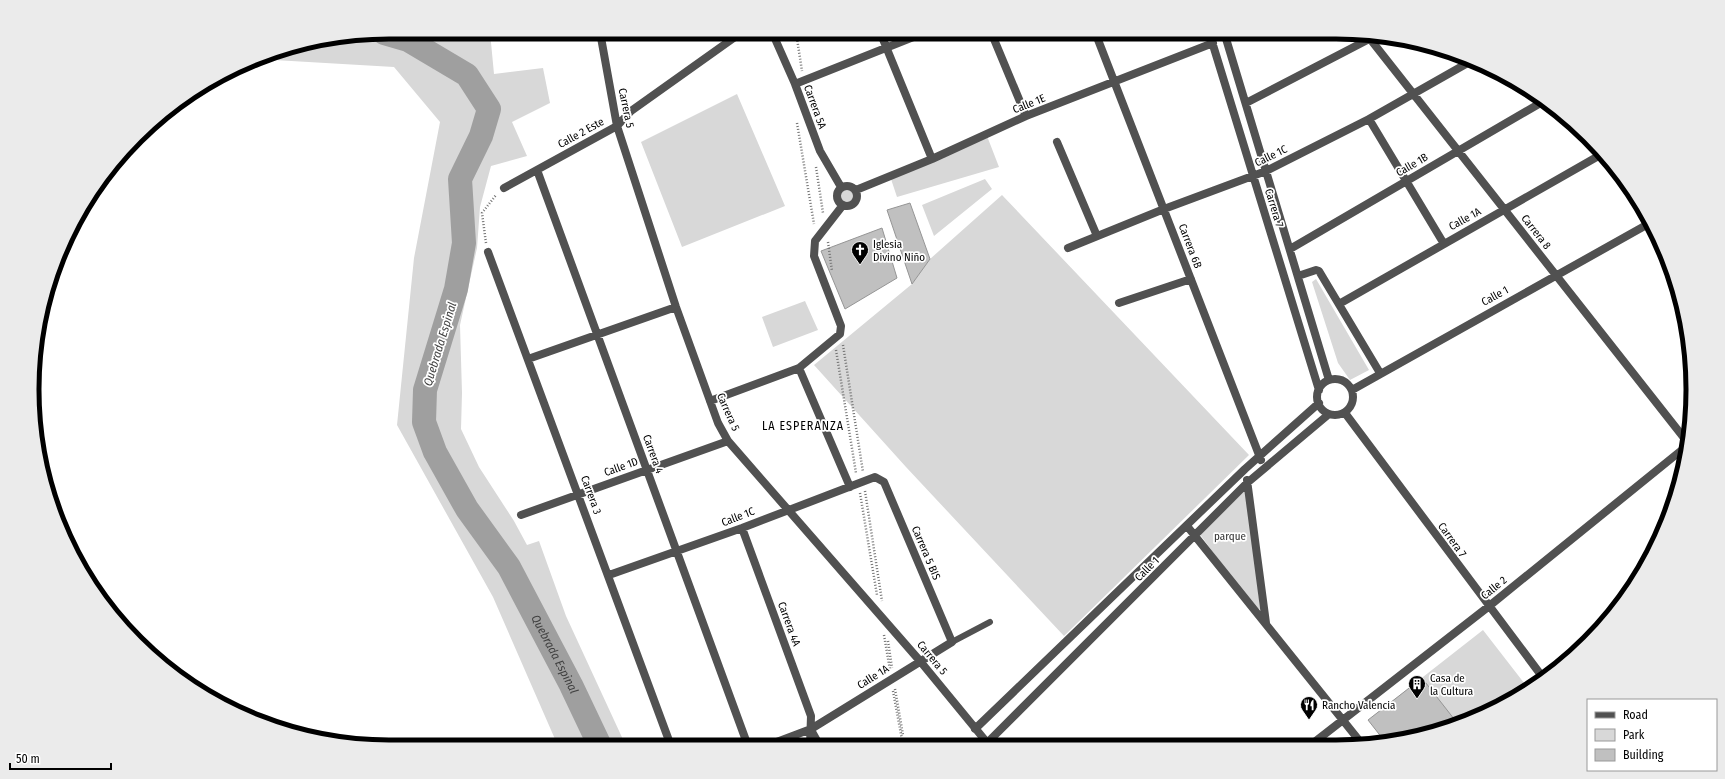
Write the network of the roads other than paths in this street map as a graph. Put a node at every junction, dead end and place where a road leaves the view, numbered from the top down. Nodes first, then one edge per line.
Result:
1 (601, 39) edge
2 (732, 39) edge
3 (775, 39) edge
4 (884, 39) edge
5 (909, 39) edge
6 (994, 39) edge
7 (1099, 39) edge
8 (1212, 39) edge
9 (1226, 39) edge
10 (1364, 41) edge
11 (1374, 41) edge
12 (1213, 43) junction
13 (888, 48) junction
14 (1465, 64) edge
15 (1115, 82) junction
16 (795, 84) junction
17 (1413, 94) junction
18 (1246, 104) junction
19 (1539, 104) edge
20 (1026, 116) junction
21 (1369, 119) junction
22 (617, 126) junction
23 (1057, 142) dead end
24 (1458, 151) junction
25 (1598, 157) edge
26 (932, 159) junction
27 (537, 170) junction
28 (1266, 171) junction
29 (1253, 176) junction
30 (1406, 181) junction
31 (504, 188) road end
32 (842, 188) junction
33 (856, 190) junction
34 (842, 205) junction
35 (1164, 209) junction
36 (1505, 210) junction
37 (1645, 226) edge
38 (1097, 236) junction
39 (1444, 244) junction
40 (1068, 248) dead end
41 (1290, 249) junction
42 (488, 252) road end
43 (1298, 276) junction
44 (1556, 276) junction
45 (1191, 279) junction
46 (1119, 303) dead end
47 (1339, 304) junction
48 (676, 306) junction
49 (597, 334) junction
50 (528, 359) junction
51 (799, 368) junction
52 (1380, 373) junction
53 (1329, 380) junction
54 (1319, 390) junction
55 (1352, 390) junction
56 (710, 401) junction
57 (1318, 403) junction
58 (1345, 413) junction
59 (1329, 414) junction
60 (1683, 437) edge
61 (728, 441) junction
62 (1680, 450) edge
63 (1259, 456) junction
64 (1264, 468) junction
65 (1245, 469) junction
66 (647, 470) junction
67 (875, 477) joint
68 (1247, 483) junction
69 (850, 488) junction
70 (579, 494) junction
71 (788, 509) junction
72 (522, 515) dead end
73 (1187, 526) junction
74 (742, 528) junction
75 (1194, 536) junction
76 (676, 551) junction
77 (609, 575) junction
78 (1488, 607) junction
79 (990, 622) dead end
80 (1266, 624) junction
81 (952, 642) junction
82 (920, 661) junction
83 (1540, 674) edge
84 (1342, 720) junction
85 (975, 728) junction
86 (811, 729) junction
87 (1358, 739) edge
88 (669, 740) edge
89 (746, 740) edge
90 (782, 740) edge
91 (810, 740) edge
92 (817, 740) edge
93 (983, 740) edge
94 (992, 740) edge
95 (1317, 740) edge

1 - 22 street, Carrera 5
2 - 22 street, Calle 2 Este
3 - 16 street, Carrera 5A
4 - 13 street
5 - 13 street
6 - 20 street
7 - 15 street, Carrera 6B
8 - 12 street, Carrera 7
9 - 18 street, Carrera 7
10 - 18 street
11 - 17 street, Carrera 8
12 - 15 street, Calle 1E
12 - 29 street, Carrera 7
13 - 16 street
13 - 26 street
14 - 17 street, Calle 1C
15 - 20 street, Calle 1E
15 - 35 street, Carrera 6B
16 - 32 street, Carrera 5A
17 - 21 street, Calle 1C
17 - 24 street, Carrera 8
18 - 28 street, Carrera 7
19 - 24 street, Calle 1B
20 - 26 street, Calle 1E
21 - 28 street, Calle 1C
21 - 30 street
22 - 27 street, Calle 2 Este
22 - 48 street, Carrera 5
23 - 38 street
24 - 30 street, Calle 1B
24 - 36 street, Carrera 8
25 - 36 street, Calle 1A
26 - 33 street, Calle 1E
27 - 31 street, Calle 2 Este
27 - 49 street, Carrera 4
28 - 29 street, Calle 1C
28 - 41 street, Carrera 7
29 - 35 street, Calle 1C
29 - 54 street, Carrera 7
30 - 39 street
30 - 41 street, Calle 1B
32 - 33 street
32 - 34 street
33 - 34 street
34 - 51 street
35 - 38 street, Calle 1C
35 - 45 street, Carrera 6B
36 - 39 street, Calle 1A
36 - 44 street, Carrera 8
37 - 44 street, Calle 1
38 - 40 street, Calle 1C
39 - 47 street, Calle 1A
41 - 43 street, Carrera 7
42 - 50 street, Carrera 3
43 - 47 street
43 - 53 street, Carrera 7
44 - 52 street, Calle 1
44 - 60 street, Carrera 8
45 - 46 street
45 - 63 street, Carrera 6B
47 - 52 street
48 - 49 street
48 - 56 street, Carrera 5
49 - 50 street
49 - 66 street, Carrera 4
50 - 70 street, Carrera 3
51 - 56 street
51 - 69 street
52 - 55 street, Calle 1
53 - 54 street
53 - 55 street
54 - 57 street
55 - 58 street
56 - 61 street, Carrera 5
57 - 59 street
57 - 63 street, Calle 1
58 - 59 street
58 - 78 street, Carrera 7
59 - 64 street, Calle 1
61 - 66 street, Calle 1D
61 - 71 street, Carrera 5
62 - 78 street, Calle 2
63 - 64 street, Carrera 6B
63 - 65 street, Calle 1
64 - 68 street, Calle 1
65 - 68 street
65 - 73 street, Calle 1
66 - 70 street, Calle 1D
66 - 76 street, Carrera 4
67 - 69 street, Calle 1C
67 - 81 street, Carrera 5 BIS
68 - 75 street, Calle 1
68 - 80 street
69 - 71 street, Calle 1C
70 - 72 street, Calle 1D
70 - 77 street, Carrera 3
71 - 74 street, Calle 1C
71 - 82 street, Carrera 5
73 - 75 street
73 - 85 street, Calle 1
74 - 76 street, Calle 1C
74 - 86 street, Carrera 4A
75 - 80 street
75 - 94 street, Calle 1
76 - 77 street, Calle 1C
76 - 89 street, Carrera 4
77 - 88 street, Carrera 3
78 - 83 street, Carrera 7
78 - 84 street, Calle 2
79 - 81 lane, Calle 1A
80 - 84 street
81 - 82 street, Calle 1A
82 - 85 street, Carrera 5
82 - 86 street, Calle 1A
84 - 87 street
84 - 95 street, Calle 2
85 - 93 street, Carrera 5
86 - 90 street, Calle 1A
86 - 91 street, Carrera 4A
86 - 92 street, Carrera 4A

